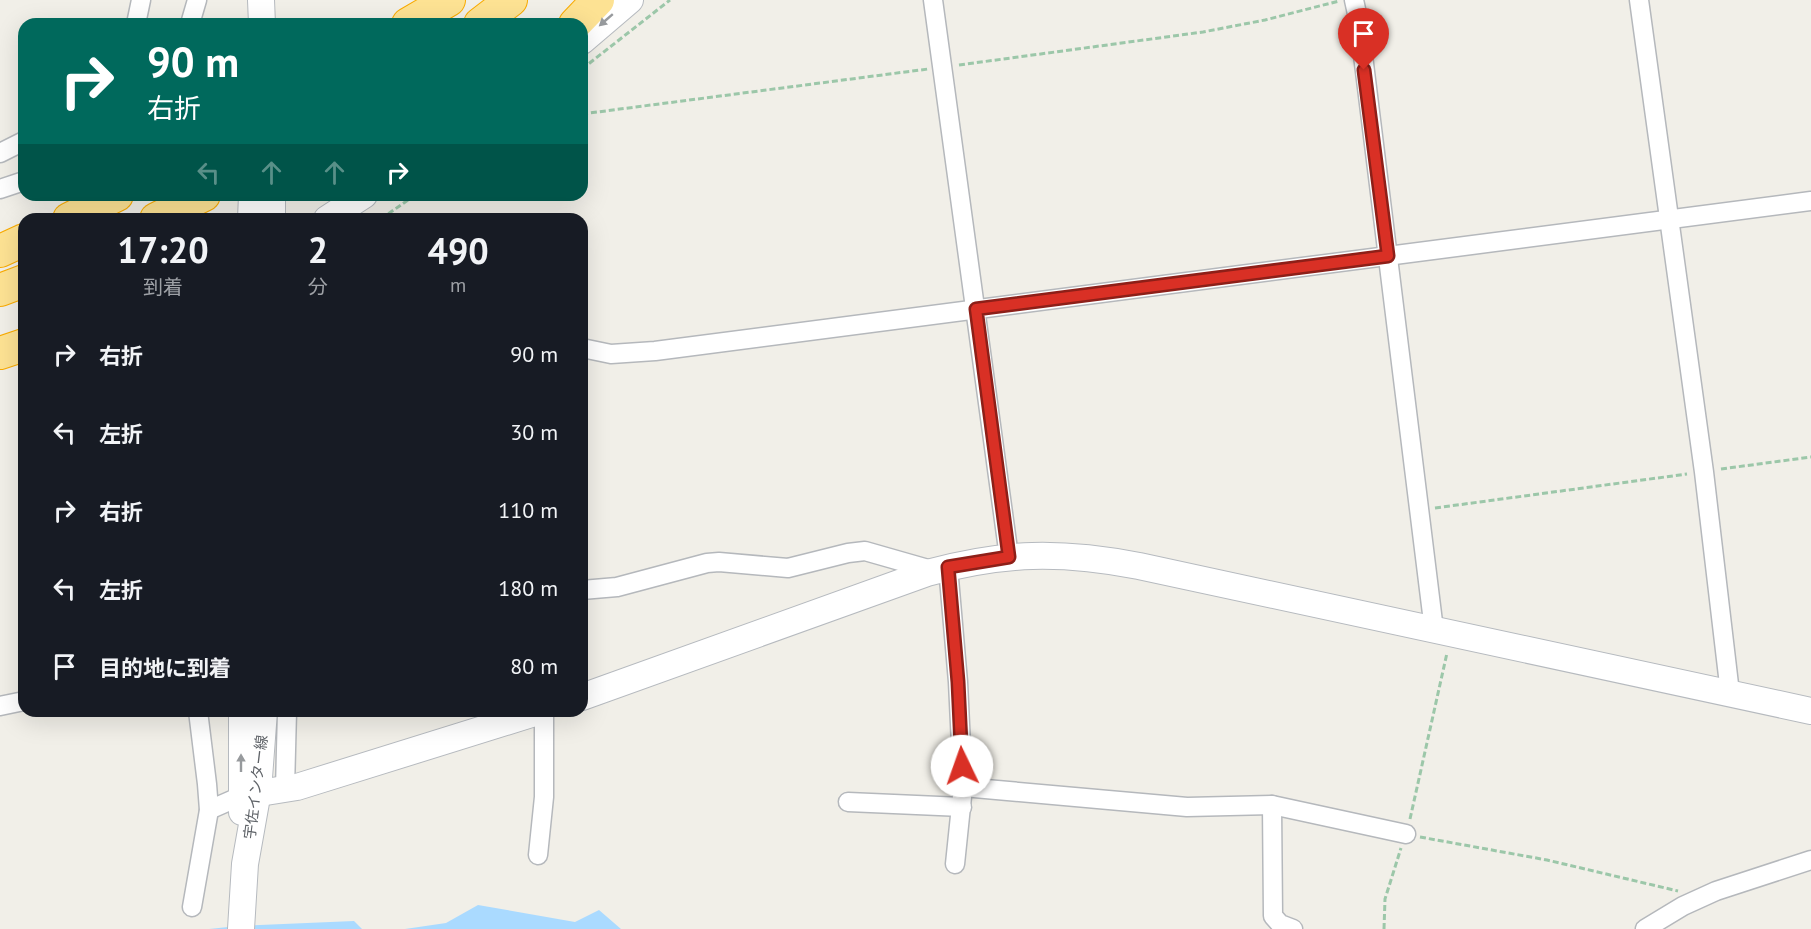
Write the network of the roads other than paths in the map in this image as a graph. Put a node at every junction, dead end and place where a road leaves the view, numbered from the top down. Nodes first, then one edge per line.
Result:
1 (141, 0) edge
2 (197, 0) edge
3 (261, 0) edge
4 (426, 0) edge
5 (449, 0) edge
6 (511, 0) edge
7 (598, 0) edge
8 (630, 0) edge
9 (933, 0) edge
10 (1354, 0) edge
11 (1639, 0) edge
12 (137, 18) edge
13 (192, 18) edge
14 (262, 18) edge
15 (404, 18) edge
16 (418, 18) edge
17 (488, 18) edge
18 (581, 18) edge
19 (588, 36) edge
20 (18, 144) edge
21 (0, 153) edge
22 (18, 183) edge
23 (0, 189) edge
24 (105, 201) edge
25 (192, 201) edge
26 (355, 201) edge
27 (1811, 201) edge
28 (81, 213) edge
29 (168, 213) edge
30 (336, 213) edge
31 (1669, 220) junction
32 (18, 243) edge
33 (0, 251) edge
34 (1388, 256) junction
35 (18, 284) edge
36 (0, 291) edge
37 (976, 309) junction
38 (18, 347) edge
39 (588, 349) edge
40 (0, 353) edge
41 (1009, 557) junction
42 (941, 569) junction
43 (588, 589) edge
44 (1443, 632) junction
45 (1730, 693) junction
46 (588, 694) edge
47 (18, 702) edge
48 (0, 706) edge
49 (1811, 711) edge
50 (199, 717) edge
51 (243, 717) edge
52 (263, 717) edge
53 (286, 717) edge
54 (523, 717) edge
55 (543, 717) edge
56 (963, 787) junction
57 (285, 789) junction
58 (250, 794) junction
59 (848, 802) dead end
60 (1272, 805) junction
61 (962, 807) junction
62 (208, 810) junction
63 (1406, 834) road end
64 (538, 855) dead end
65 (1811, 860) edge
66 (955, 864) dead end
67 (192, 907) dead end
68 (241, 929) edge
69 (1293, 929) edge
70 (1645, 929) edge

1 - 12 street
2 - 13 street
3 - 14 street
4 - 15 street
5 - 16 highway
6 - 17 highway
7 - 18 highway
8 -> 19 street
9 - 37 street
10 - 34 street
11 - 31 street
20 - 21 street
22 - 23 street
24 - 28 highway
25 - 29 highway
26 - 30 street
27 - 31 street
31 - 34 street
31 - 45 street
32 - 33 highway
34 - 37 street
34 - 44 street
35 - 36 highway
37 - 39 street
37 - 41 street
38 - 40 highway
41 - 42 street
41 - 44 street
42 - 43 street
42 - 46 street
42 - 56 street
44 - 45 street
45 - 49 street
47 - 48 street
50 - 62 street
58 -> 51 street, 宇佐インター線
52 - 58 street, 宇佐インター線
53 - 57 street
54 - 57 street
55 - 64 street
56 - 60 street
56 - 61 street
57 - 58 street
58 - 62 street
58 - 68 street, 宇佐インター線
59 - 61 street
60 - 63 street
60 - 69 street
61 - 66 street
62 - 67 street
65 - 70 street

